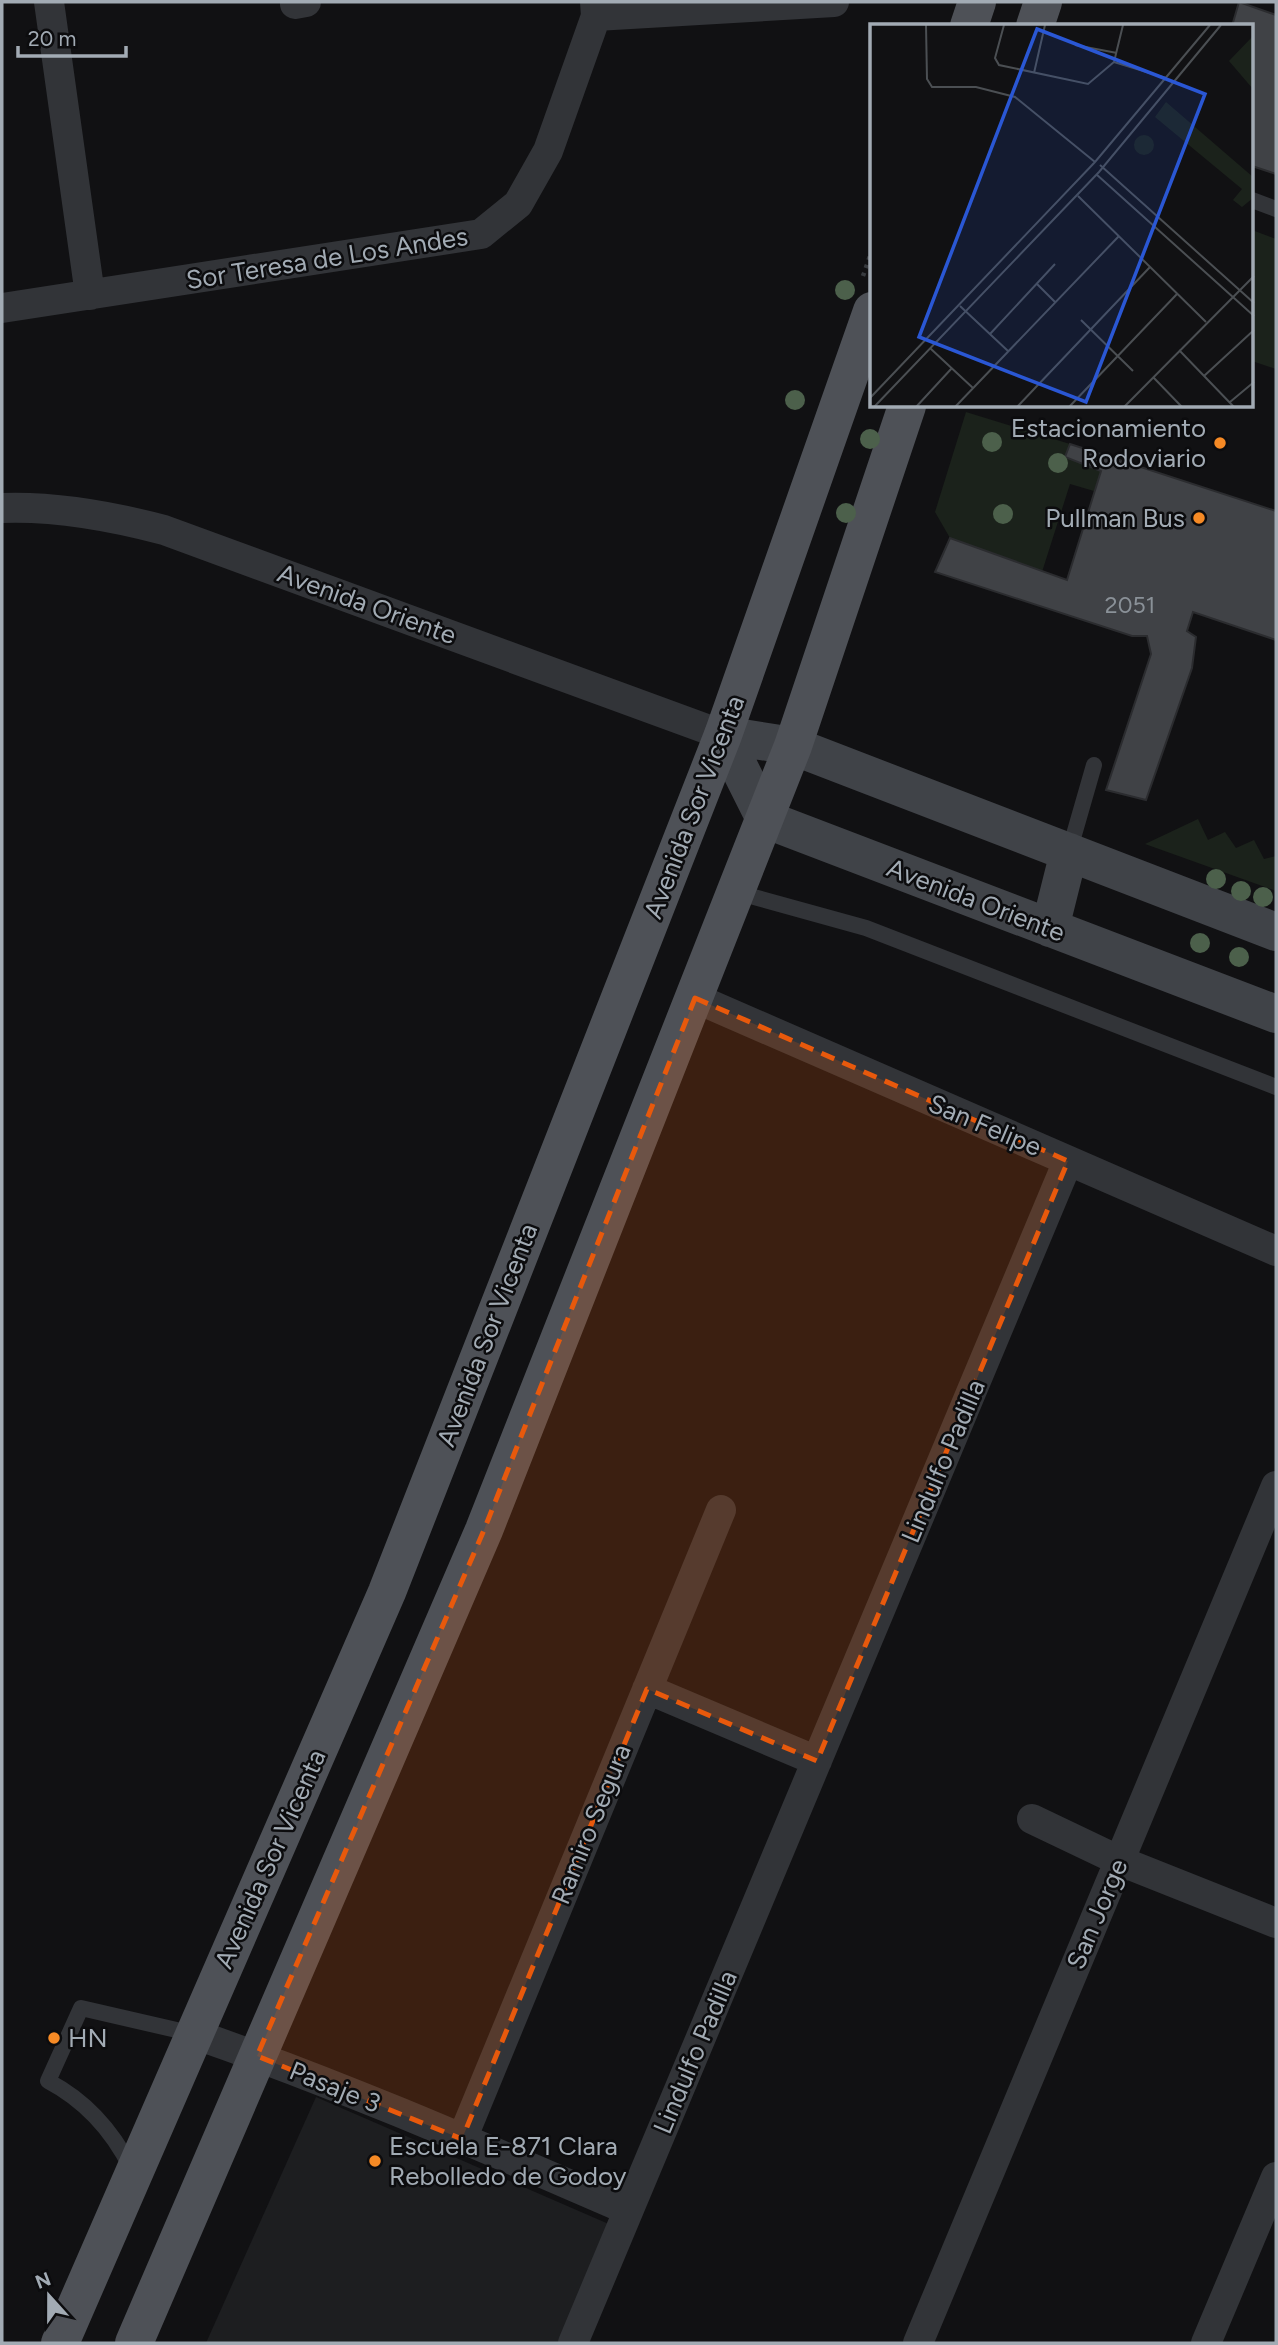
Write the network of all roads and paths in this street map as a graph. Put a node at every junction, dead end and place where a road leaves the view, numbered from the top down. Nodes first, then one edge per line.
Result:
1 (49, 2) edge
2 (834, 2) edge
3 (978, 2) edge
4 (1043, 2) edge
5 (596, 9) edge
6 (971, 24) edge
7 (1036, 24) edge
8 (1254, 201) edge
9 (1276, 209) edge
10 (90, 295) junction
11 (2, 307) edge
12 (870, 317) edge
13 (906, 408) edge
14 (2, 508) edge
15 (723, 735) junction
16 (793, 746) junction
17 (1094, 765) dead end
18 (765, 819) junction
19 (1069, 852) junction
20 (736, 892) junction
21 (1050, 928) junction
22 (1276, 932) edge
23 (695, 999) junction
24 (1276, 1014) edge
25 (1276, 1087) edge
26 (1068, 1161) junction
27 (1276, 1251) edge
28 (1276, 1486) edge
29 (720, 1510) dead end
30 (647, 1689) junction
31 (817, 1761) junction
32 (1032, 1819) dead end
33 (1120, 1861) junction
34 (1276, 1923) edge
35 (194, 2034) junction
36 (257, 2056) junction
37 (462, 2139) junction
38 (134, 2173) junction
39 (1276, 2177) edge
40 (628, 2210) junction
41 (60, 2343) edge
42 (134, 2343) edge
43 (573, 2343) edge
44 (918, 2343) edge
45 (1206, 2343) edge

1 - 10 street
2 - 5 street, Sor Teresa de Los Andes
3 - 6 main road
4 - 7 main road
5 - 10 street, Sor Teresa de Los Andes
8 - 9 lane
10 - 11 street, Sor Teresa de Los Andes
12 - 15 main road, Avenida Sor Vicenta
13 - 16 main road
14 - 15 street, Avenida Oriente
15 - 16 main road, Avenida Oriente
15 - 18 main road
15 - 35 main road, Avenida Sor Vicenta
16 - 18 main road
16 - 19 main road, Avenida Oriente
17 - 19 lane
18 - 20 main road
18 - 21 main road, Avenida Oriente
19 - 21 main road
19 - 22 main road, Avenida Oriente
20 - 23 main road
20 - 25 lane
21 - 24 main road, Avenida Oriente
23 - 26 street, San Felipe
23 - 36 main road
26 - 27 street, San Felipe
26 - 31 street, Lindulfo Padilla
28 - 33 street, San Jorge
29 - 30 street, Ramiro Segura
30 - 31 street
30 - 37 street, Ramiro Segura
31 - 40 street, Lindulfo Padilla
32 - 33 street
33 - 34 street
33 - 44 street, San Jorge
35 - 36 street, Pasaje 3
35 - 38 main road, Avenida Sor Vicenta
35 - 38 lane
36 - 37 street, Pasaje 3
36 - 42 main road
37 - 40 street, Pasaje 3
38 - 41 main road, Avenida Sor Vicenta
39 - 45 street
40 - 43 street, Lindulfo Padilla

